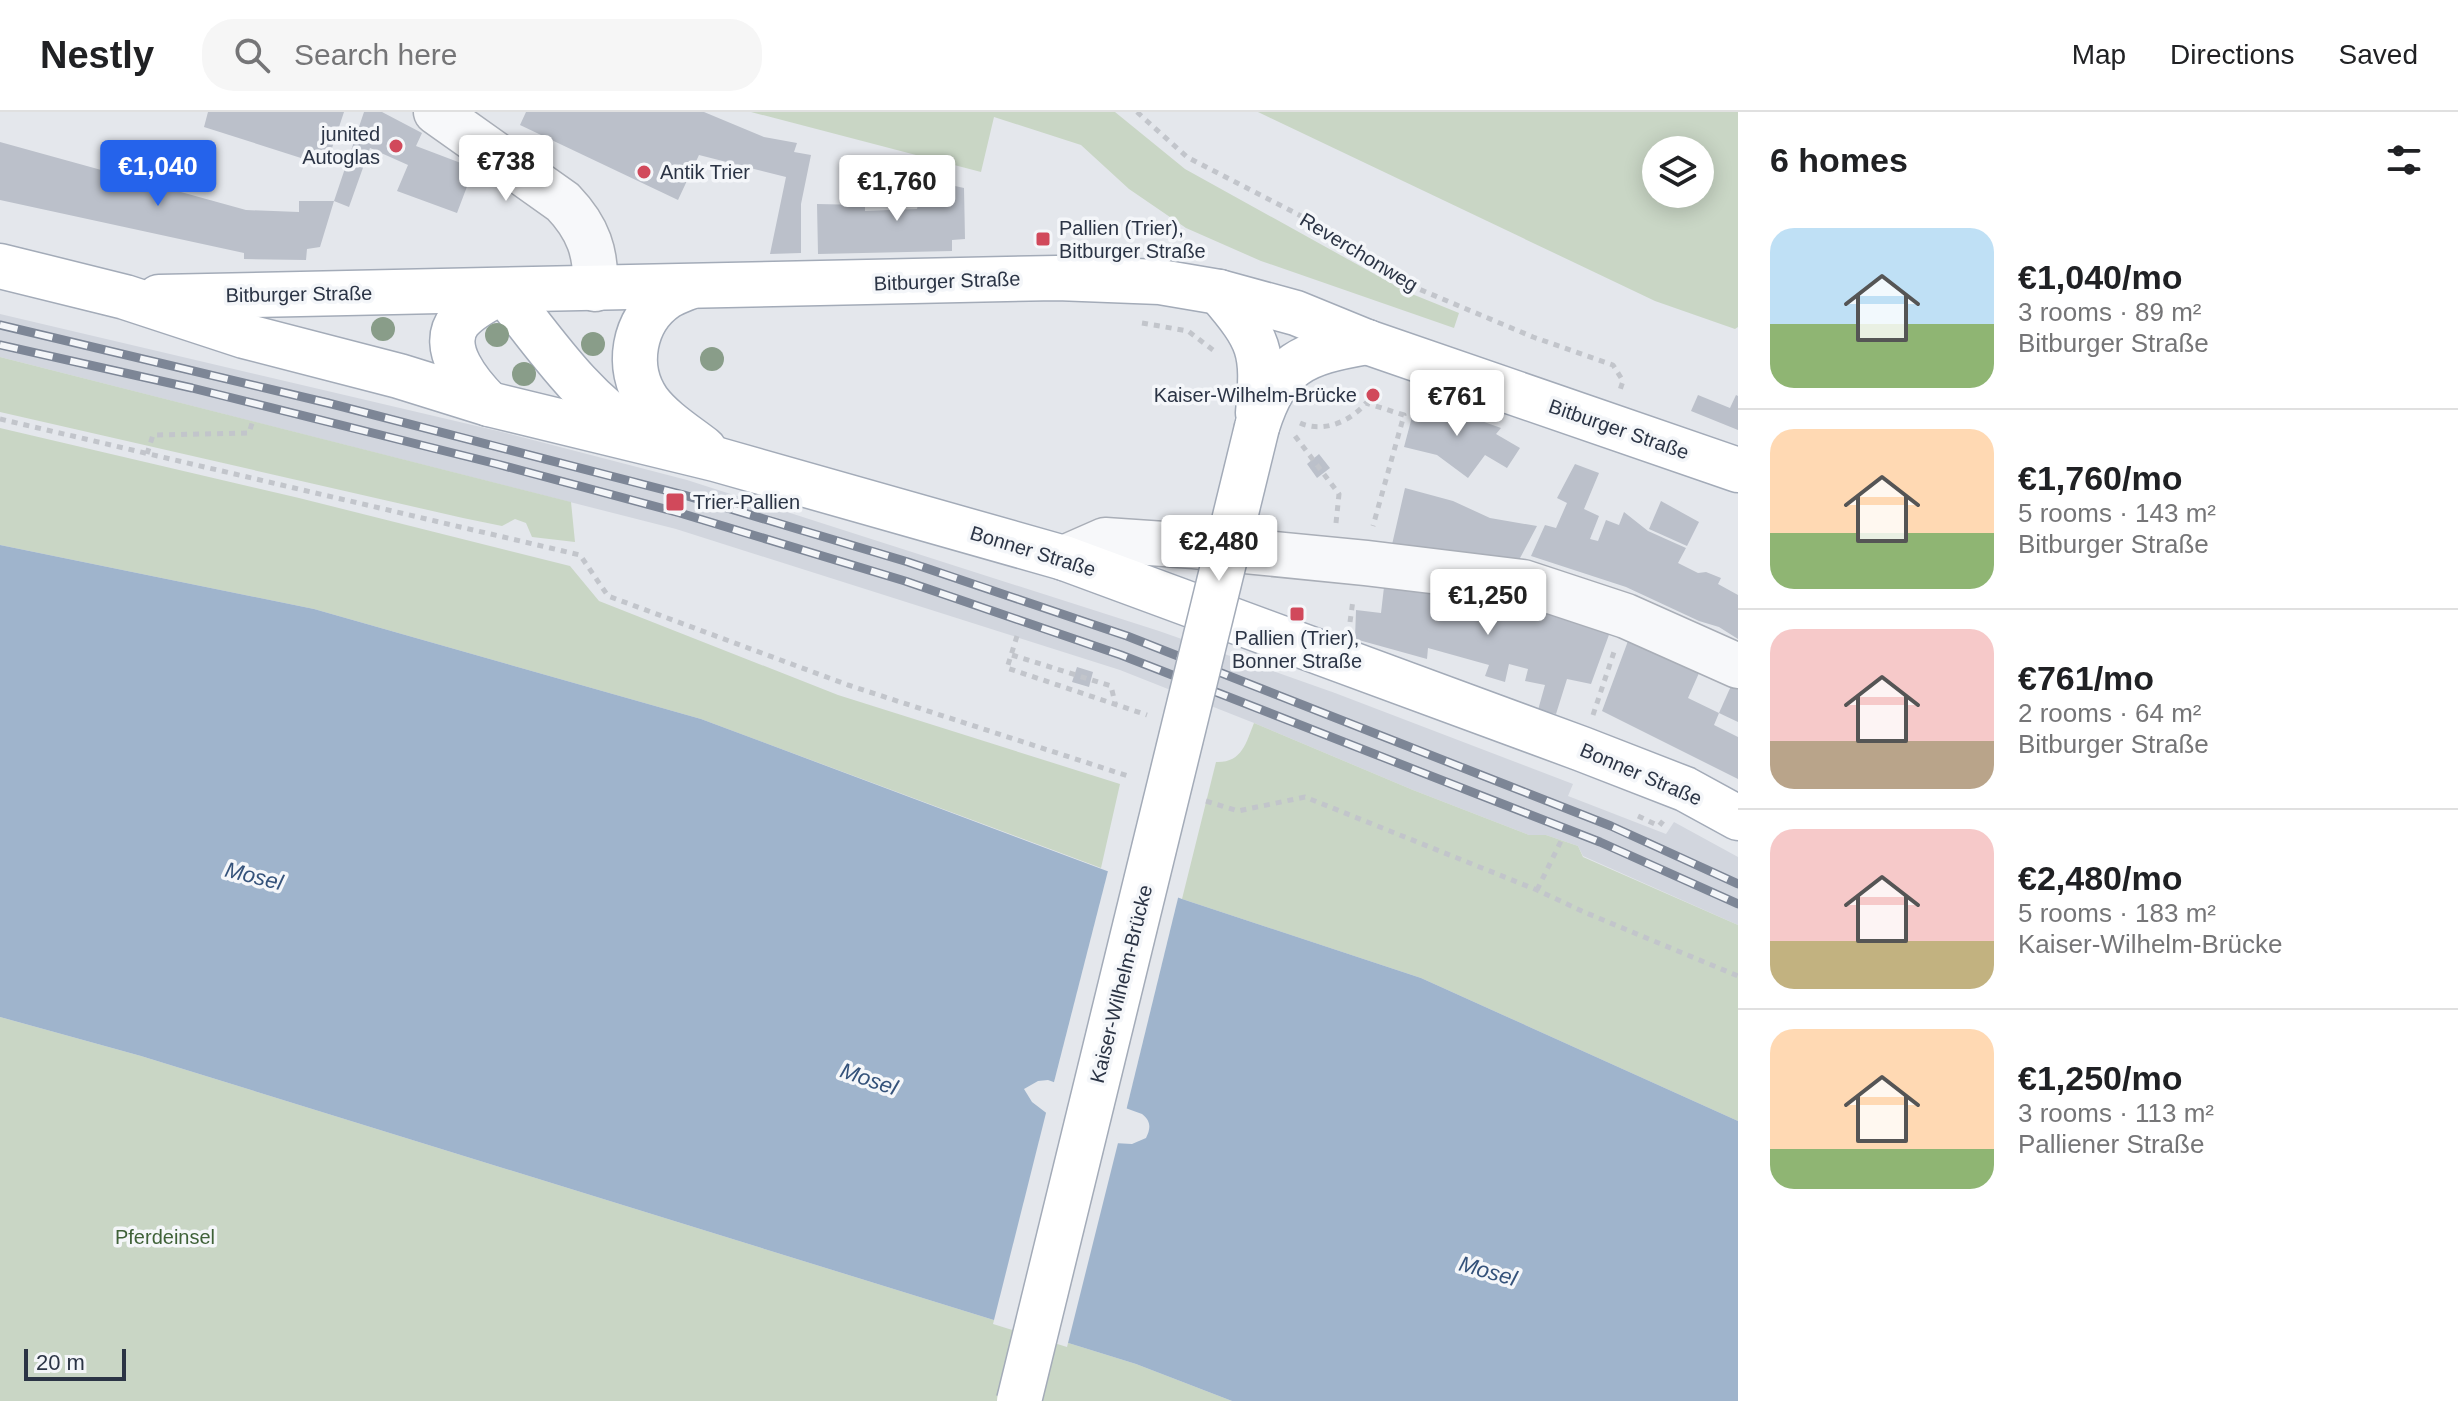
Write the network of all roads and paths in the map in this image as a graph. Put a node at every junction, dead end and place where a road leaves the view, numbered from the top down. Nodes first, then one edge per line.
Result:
1 (436, 112) edge
2 (1137, 112) edge
3 (0, 266) edge
4 (689, 287) junction
5 (595, 289) junction
6 (503, 291) junction
7 (1219, 292) junction
8 (125, 297) junction
9 (1133, 321) dead end
10 (1367, 342) junction
11 (1217, 353) dead end
12 (1619, 395) dead end
13 (489, 404) junction
14 (0, 419) edge
15 (253, 420) dead end
16 (1320, 428) dead end
17 (1276, 432) junction
18 (655, 443) junction
19 (147, 454) junction
20 (715, 459) junction
21 (1738, 470) edge
22 (1356, 552) junction
23 (1064, 558) junction
24 (1626, 616) junction
25 (1017, 636) dead end
26 (1012, 655) junction
27 (1344, 663) junction
28 (1738, 666) edge
29 (1115, 703) junction
30 (1593, 715) dead end
31 (1156, 719) dead end
32 (1134, 778) dead end
33 (1194, 797) dead end
34 (1738, 818) edge
35 (1561, 841) dead end
36 (1537, 890) junction
37 (1738, 976) edge
38 (1019, 1401) edge

1 - 5 street
2 - 12 path, Reverchonweg
3 - 8 main road
4 - 5 main road, Bitburger Straße
4 - 7 main road, Bitburger Straße
4 - 20 main road
5 - 6 main road, Bitburger Straße
6 - 8 main road, Bitburger Straße
6 - 13 main road
6 - 18 main road
7 - 10 main road, Bitburger Straße
7 - 17 main road, Kaiser-Wilhelm-Brücke
8 - 13 main road, Bonner Straße
9 - 11 path
10 - 17 main road, Kaiser-Wilhelm-Brücke
10 - 21 main road, Bitburger Straße
13 - 18 main road, Bonner Straße
14 - 19 path
15 - 19 path
16 - 22 path
17 - 22 path
17 - 38 main road, Kaiser-Wilhelm-Brücke, bridge
18 - 20 main road, Bonner Straße
19 - 32 path
20 - 23 main road, Bonner Straße
22 - 23 street
22 - 24 street
22 - 27 path
23 - 27 main road, Bonner Straße
24 - 28 street
24 - 30 path
25 - 26 path
26 - 29 path
26 - 29 path
27 - 34 main road, Bonner Straße
29 - 31 path
33 - 36 path
35 - 36 path
36 - 37 path

